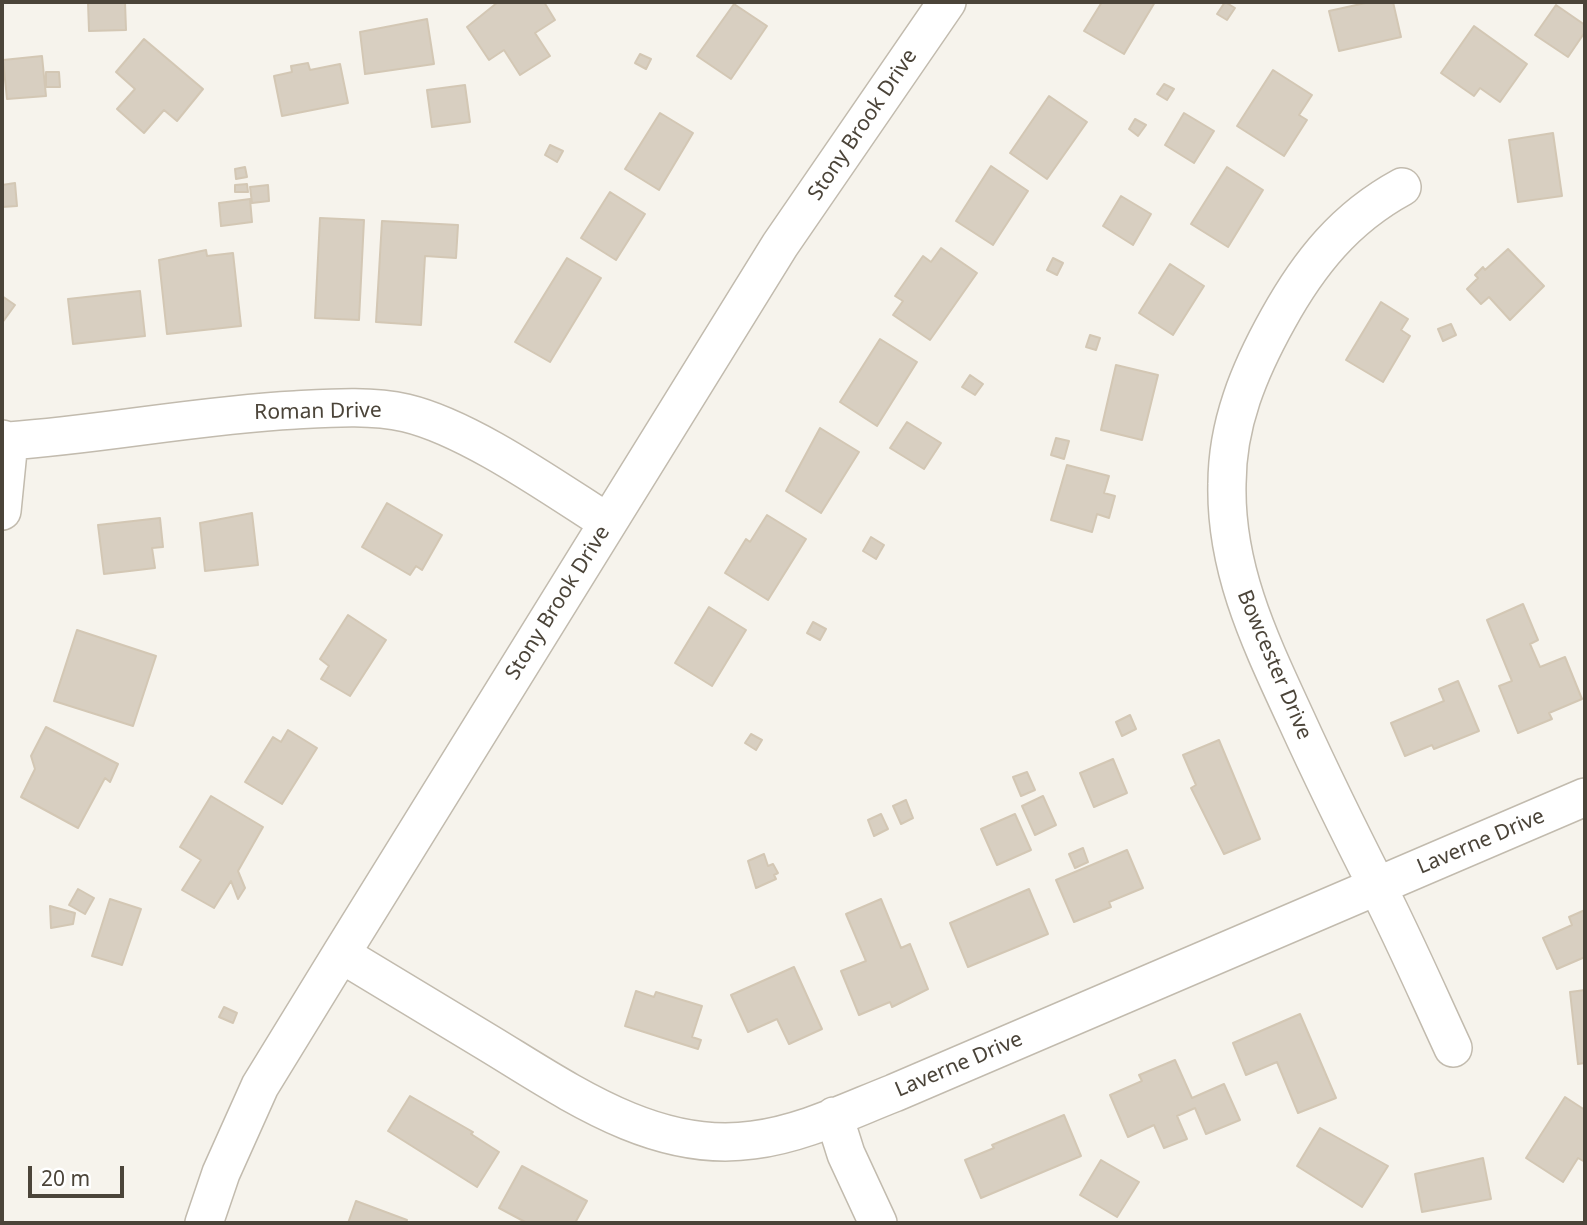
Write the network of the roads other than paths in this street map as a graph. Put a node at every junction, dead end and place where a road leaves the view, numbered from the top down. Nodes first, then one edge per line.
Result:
1 (947, 2) edge
2 (1402, 187) dead end
3 (5, 440) edge
4 (2, 511) edge
5 (607, 522) junction
6 (1585, 797) edge
7 (1377, 886) junction
8 (341, 954) junction
9 (1453, 1048) dead end
10 (834, 1116) junction
11 (204, 1223) edge
12 (878, 1223) edge

1 - 5 street, Stony Brook Drive
2 - 7 street, Bowcester Drive
3 - 4 street
3 - 5 street, Roman Drive
5 - 8 street, Stony Brook Drive
6 - 7 street, Laverne Drive
7 - 9 street, Bowcester Drive
7 - 10 street, Laverne Drive
8 - 10 street, Laverne Drive
8 - 11 street, Stony Brook Drive
10 - 12 street

